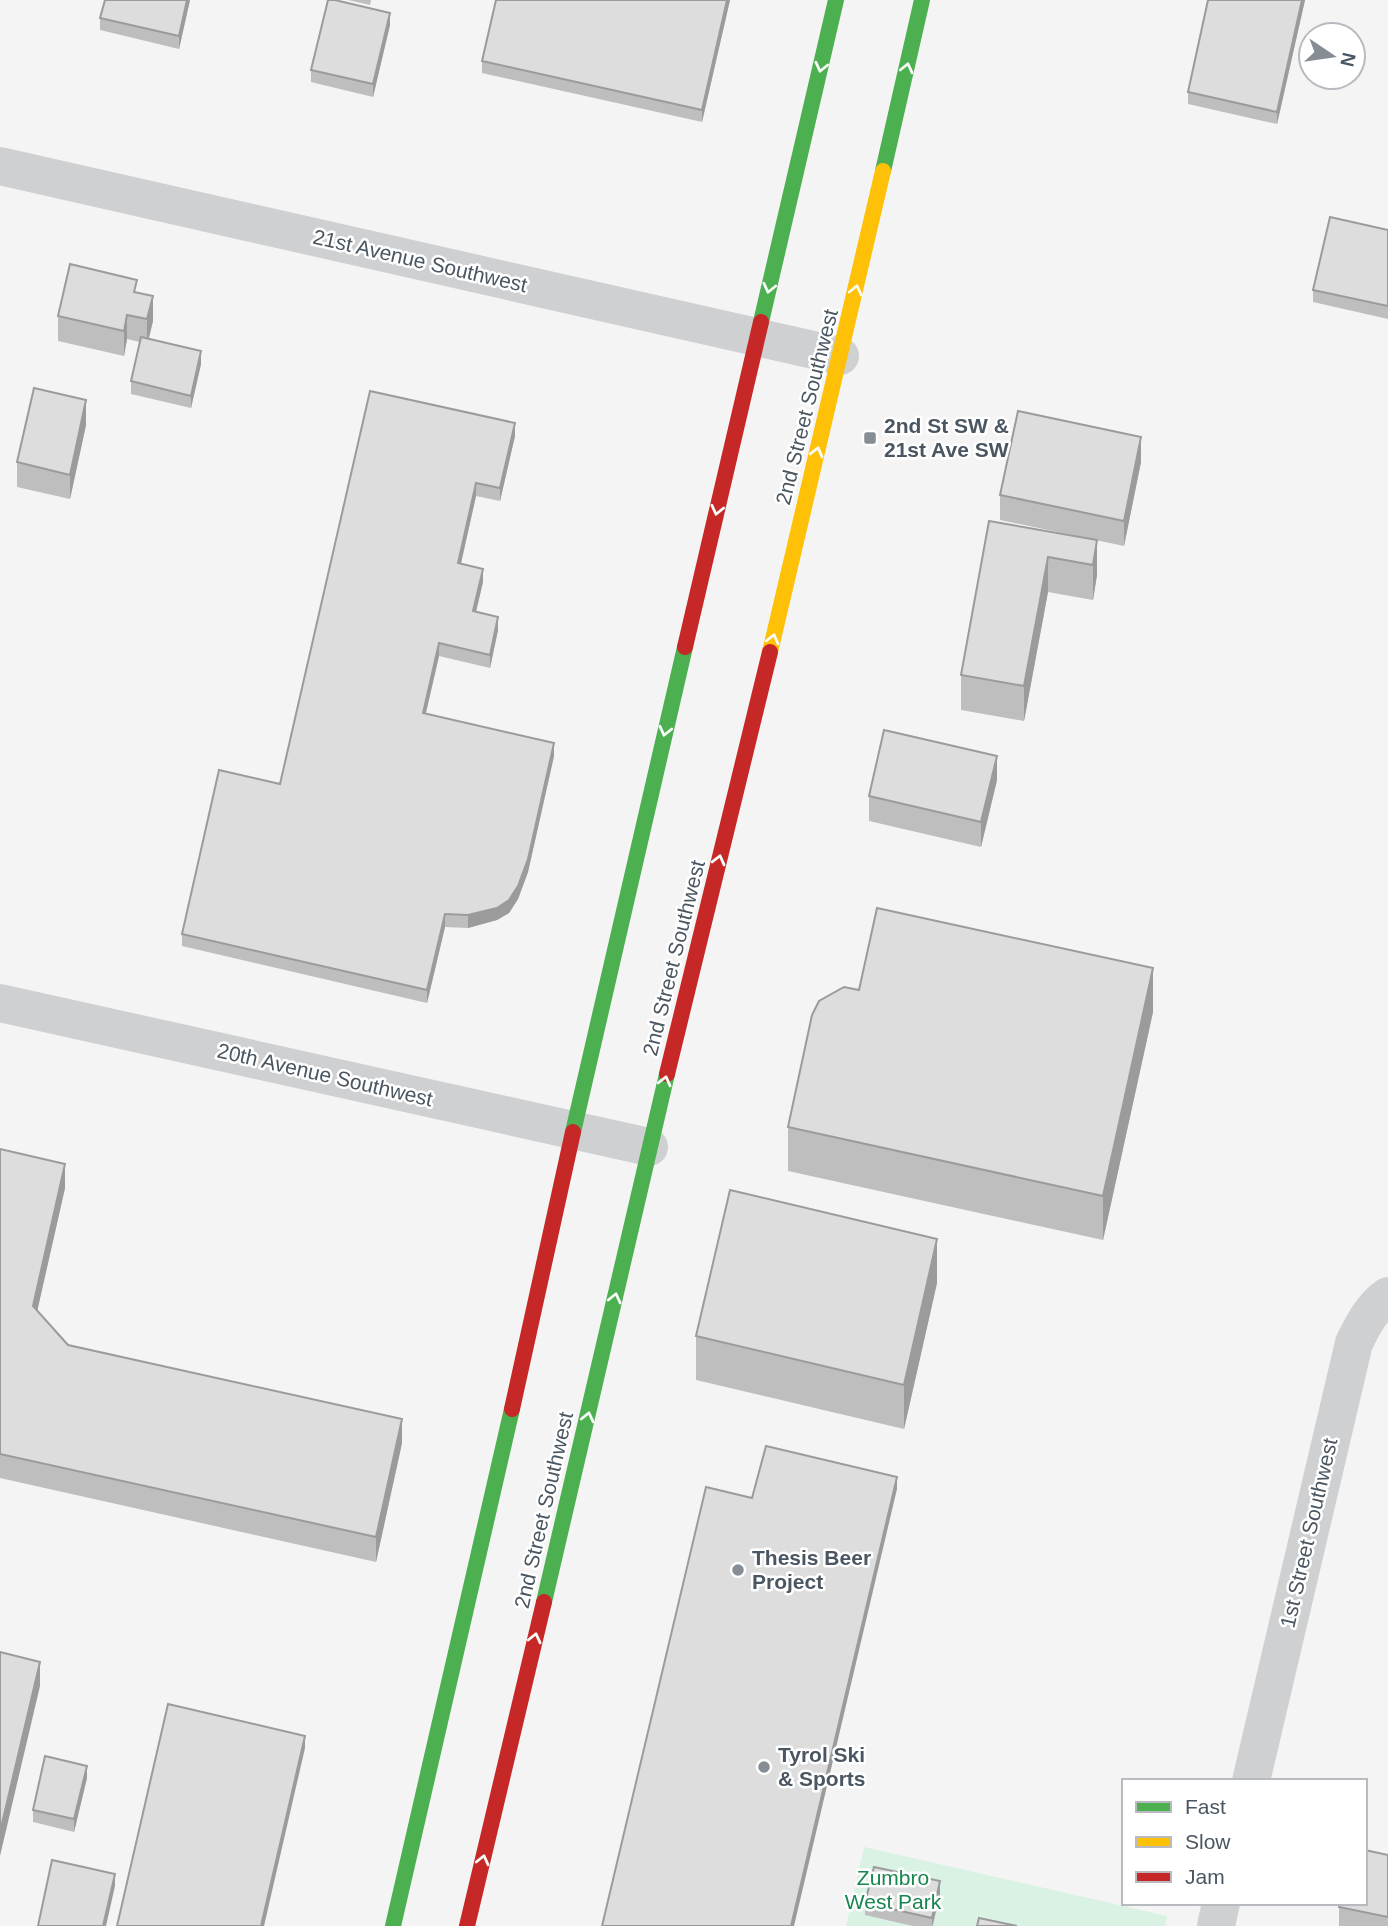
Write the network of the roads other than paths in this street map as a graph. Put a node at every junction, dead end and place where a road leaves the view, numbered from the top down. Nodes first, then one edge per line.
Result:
1 (836, 0) edge
2 (922, 0) edge
3 (0, 166) edge
4 (757, 337) junction
5 (841, 356) junction
6 (0, 1003) edge
7 (573, 1131) junction
8 (649, 1147) junction
9 (1388, 1296) edge
10 (1251, 1779) edge
11 (1221, 1905) edge
12 (393, 1926) edge
13 (467, 1926) edge
14 (1216, 1926) edge

1 -> 4 main road
5 -> 2 main road, 2nd Street Southwest
3 - 4 street, 21st Avenue Southwest
4 - 5 street, 21st Avenue Southwest
4 -> 7 main road
8 -> 5 main road, 2nd Street Southwest
6 - 7 street, 20th Avenue Southwest
7 - 8 street, 20th Avenue Southwest
7 - 12 main road
13 -> 8 main road, 2nd Street Southwest
9 - 10 street, 1st Street Southwest
11 - 14 street

